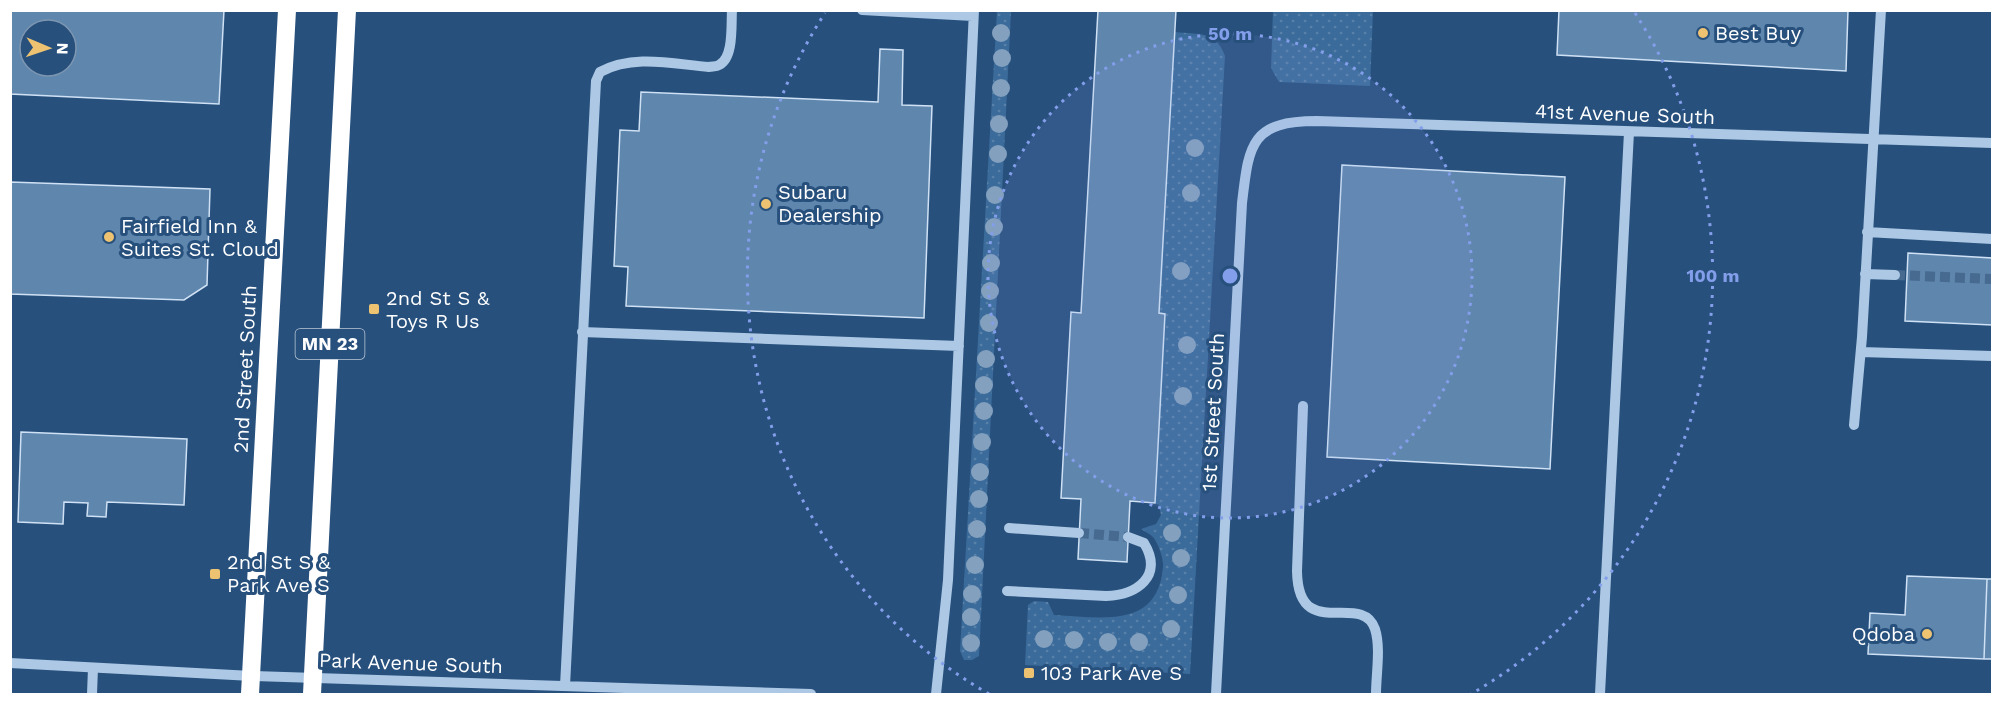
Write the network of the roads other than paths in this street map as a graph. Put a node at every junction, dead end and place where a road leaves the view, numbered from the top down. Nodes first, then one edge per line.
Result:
1 (287, 10) edge
2 (347, 10) edge
3 (732, 10) edge
4 (862, 10) edge
5 (1881, 10) edge
6 (974, 13) edge
7 (1629, 132) junction
8 (1260, 135) joint
9 (1874, 140) junction
10 (1992, 143) edge
11 (1868, 232) junction
12 (1992, 238) edge
13 (1866, 273) junction
14 (1895, 275) tunnel mouth
15 (582, 332) junction
16 (959, 346) junction
17 (1861, 352) junction
18 (1992, 357) edge
19 (1303, 406) dead end
20 (1854, 425) dead end
21 (1009, 528) dead end
22 (1079, 533) tunnel mouth
23 (1128, 537) tunnel mouth
24 (1007, 591) dead end
25 (10, 663) edge
26 (93, 668) junction
27 (252, 676) junction
28 (313, 686) edge
29 (565, 686) junction
30 (520, 690) edge
31 (692, 692) edge
32 (92, 694) edge
33 (250, 694) edge
34 (811, 694) edge
35 (936, 694) edge
36 (1216, 694) edge
37 (1376, 694) edge
38 (1600, 694) edge

1 - 27 highway, 2nd Street South / MN 23
2 - 28 highway, MN 23
3 - 15 street
4 - 6 street
5 - 9 street
6 - 16 street
7 - 8 street, 41st Avenue South
7 - 9 street, 41st Avenue South
7 - 38 street
8 - 36 street, 1st Street South
9 - 10 street, 41st Avenue South
9 - 11 street
11 - 12 street
11 - 13 street
13 - 14 street
13 - 17 street
15 - 16 street
15 - 29 street
16 - 35 street
17 - 18 street
17 - 20 street
19 - 37 street
21 - 22 street
23 - 24 street
25 - 26 street, Park Avenue South
26 - 27 street, Park Avenue South
26 - 32 street
27 - 28 street, Park Avenue South
27 - 33 highway, 2nd Street South / MN 23
28 - 30 street, Park Avenue South
29 - 30 street, Park Avenue South
29 - 31 street, Park Avenue South
31 - 34 street, Park Avenue South

